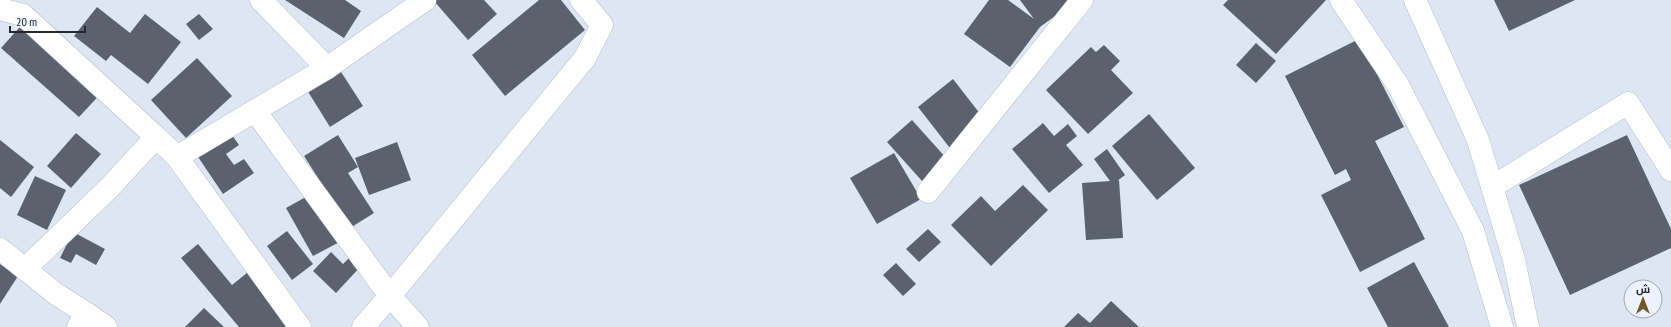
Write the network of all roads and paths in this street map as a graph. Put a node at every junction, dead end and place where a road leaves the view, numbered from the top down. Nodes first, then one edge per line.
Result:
1 (261, 0) edge
2 (581, 0) edge
3 (1082, 0) edge
4 (1341, 0) edge
5 (1415, 0) edge
6 (422, 1) edge
7 (0, 10) edge
8 (327, 68) junction
9 (255, 111) junction
10 (156, 137) junction
11 (177, 157) junction
12 (1671, 170) edge
13 (1492, 187) junction
14 (928, 192) dead end
15 (0, 249) edge
16 (25, 269) junction
17 (390, 296) junction
18 (82, 320) edge
19 (106, 327) edge
20 (300, 327) edge
21 (363, 327) edge
22 (418, 327) edge
23 (1502, 327) edge
24 (1528, 327) edge

1 - 8 street
2 - 17 street
3 - 14 street
4 - 23 street
5 - 13 street
6 - 8 street
7 - 10 street
8 - 9 street
9 - 11 street
9 - 17 street
10 - 11 street
10 - 16 street
11 - 20 street
12 - 13 street
13 - 24 street
15 - 16 street
16 - 18 street
17 - 21 street
17 - 22 street
18 - 19 street

